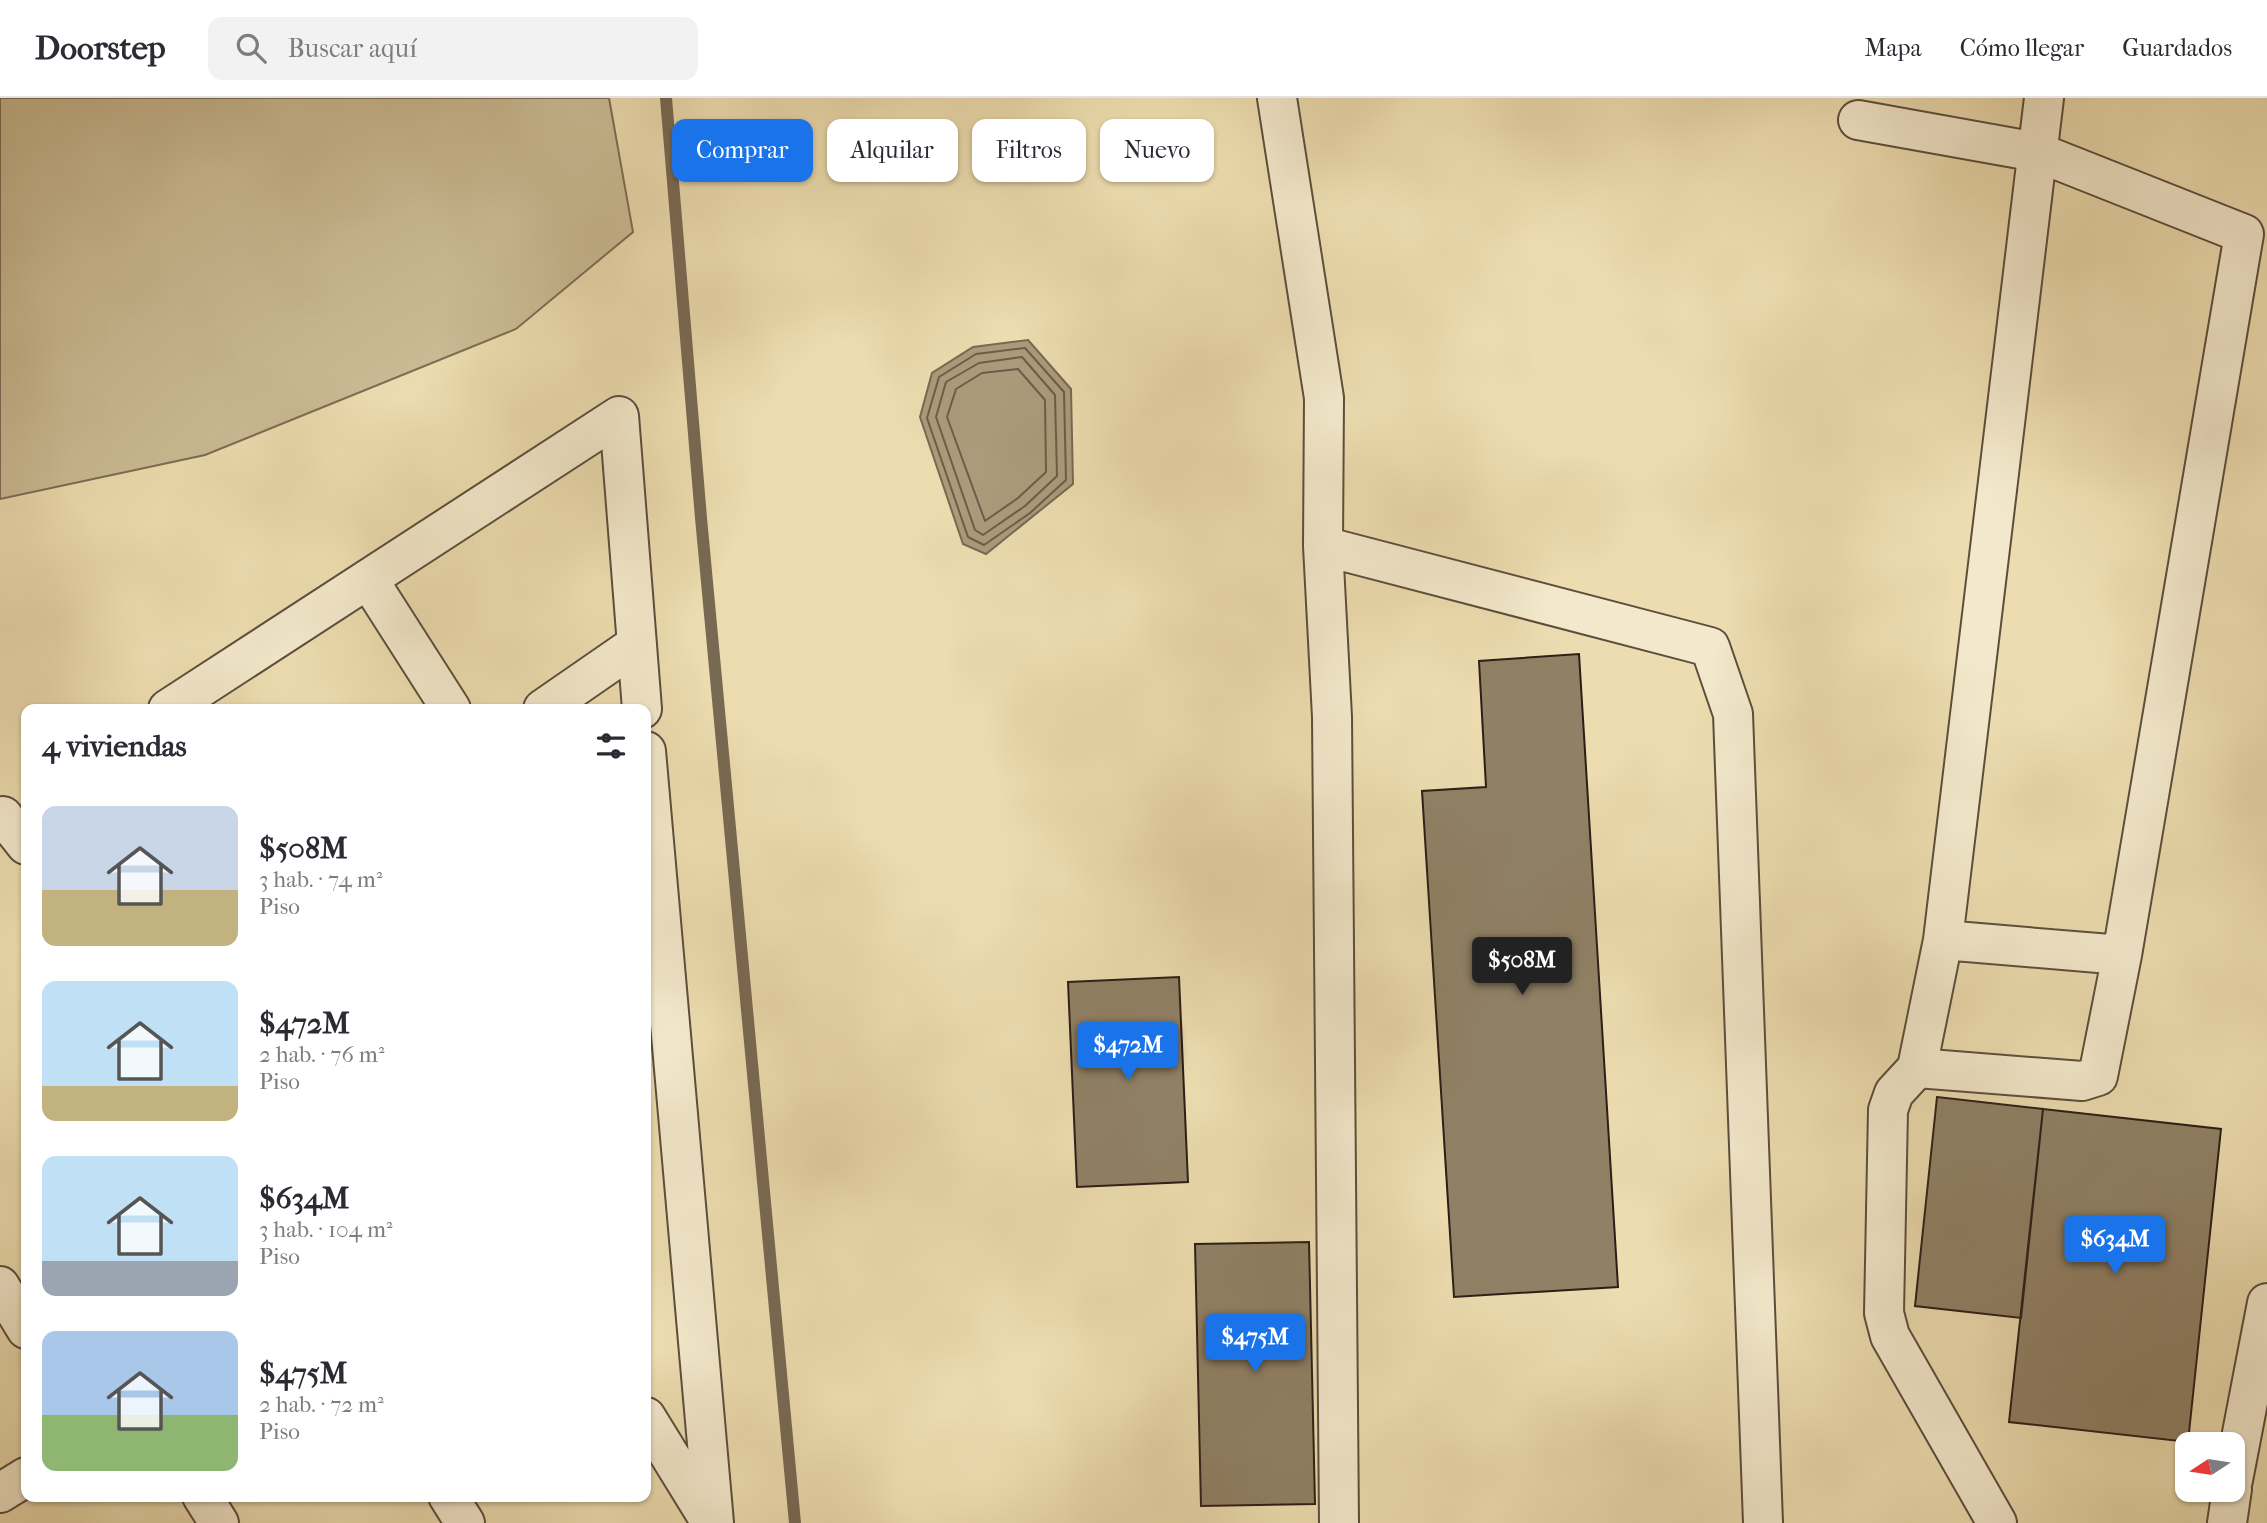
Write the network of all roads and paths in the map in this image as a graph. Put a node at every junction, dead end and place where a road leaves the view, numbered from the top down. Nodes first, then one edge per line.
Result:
1 (1277, 98) edge
2 (2044, 98) edge
3 (1858, 120) dead end
4 (2036, 152) junction
5 (1323, 545) junction
6 (368, 579) junction
7 (637, 644) junction
8 (185, 704) edge
9 (448, 704) edge
10 (550, 704) edge
11 (642, 704) edge
12 (651, 812) edge
13 (1943, 940) junction
14 (2122, 955) junction
15 (651, 1014) edge
16 (670, 1043) junction
17 (1917, 1068) junction
18 (659, 1090) edge
19 (0, 1286) edge
20 (2267, 1303) edge
21 (21, 1321) edge
22 (651, 1425) edge
23 (2242, 1432) edge
24 (21, 1480) edge
25 (0, 1493) edge
26 (206, 1502) edge
27 (452, 1502) edge
28 (2230, 1502) edge
29 (219, 1523) edge
30 (465, 1523) edge
31 (713, 1523) edge
32 (1339, 1523) edge
33 (1763, 1523) edge
34 (1997, 1523) edge
35 (2227, 1523) edge

1 - 5 street
2 - 4 street
3 - 4 street
4 - 13 street
4 - 14 street
5 - 32 street
5 - 33 street
6 - 7 street
6 - 8 street
6 - 9 street
7 - 10 street
7 - 11 street
12 - 16 street
13 - 14 street
13 - 17 street
14 - 17 street
15 - 16 street
16 - 18 street
17 - 34 street
18 - 31 street
19 - 21 street
20 - 23 street
22 - 31 street
24 - 25 street
26 - 29 street
27 - 30 street
28 - 35 street

